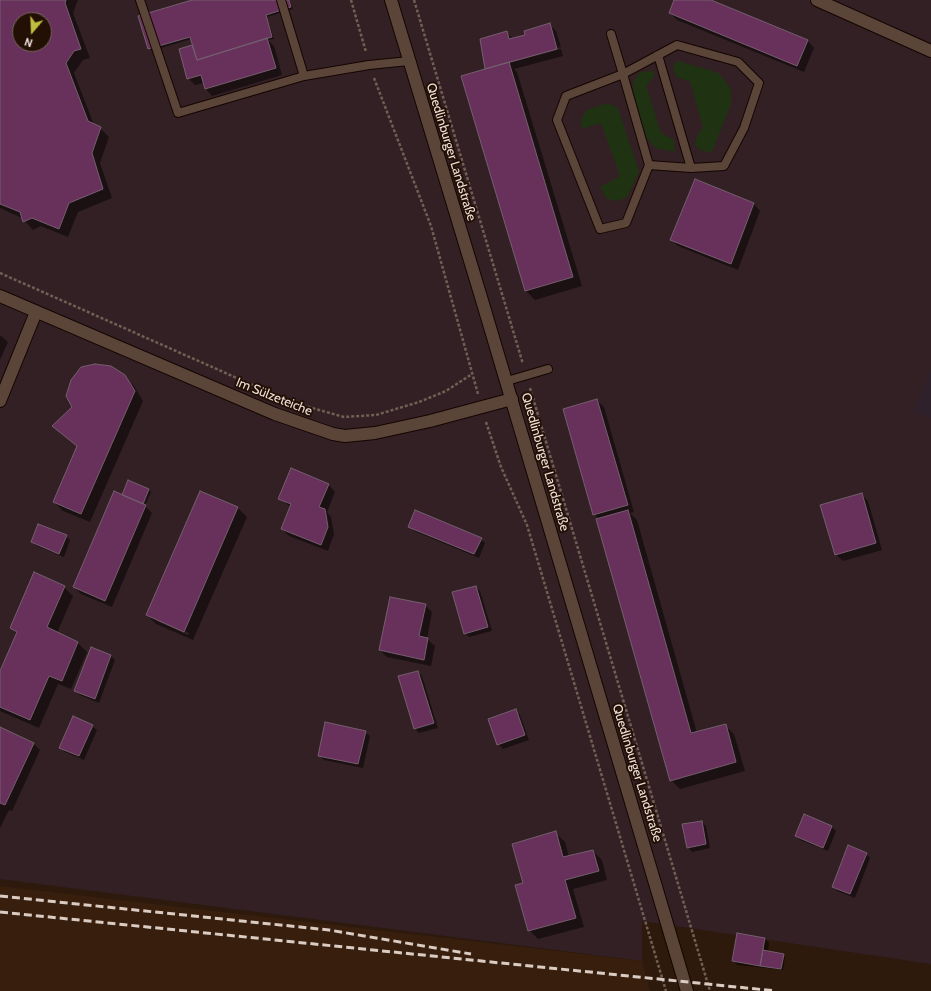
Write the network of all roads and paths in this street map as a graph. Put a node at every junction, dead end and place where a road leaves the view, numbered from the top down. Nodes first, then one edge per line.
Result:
1 (140, 0) edge
2 (281, 0) edge
3 (351, 0) edge
4 (391, 0) edge
5 (414, 0) edge
6 (817, 0) edge
7 (611, 34) dead end
8 (931, 51) edge
9 (658, 55) junction
10 (409, 62) junction
11 (369, 65) junction
12 (623, 74) junction
13 (304, 76) junction
14 (649, 165) junction
15 (691, 168) junction
16 (0, 273) edge
17 (0, 296) edge
18 (36, 312) junction
19 (548, 369) dead end
20 (472, 374) junction
21 (526, 376) junction
22 (506, 381) junction
23 (512, 399) junction
24 (0, 401) edge
25 (482, 407) junction
26 (666, 991) edge
27 (687, 991) edge
28 (710, 991) edge

1 - 13 lane
2 - 13 lane
3 - 11 path
4 - 10 main road, Quedlinburger Landstraße
5 - 21 path
6 - 8 main road
7 - 12 lane
9 - 12 lane
9 - 15 lane
9 - 15 lane
10 - 11 lane
10 - 22 main road, Quedlinburger Landstraße
11 - 13 lane
11 - 20 path
12 - 14 lane
12 - 14 lane
14 - 15 lane
16 - 20 path
17 - 18 main road, Im Sülzeteiche
18 - 24 main road
18 - 25 main road, Im Sülzeteiche
19 - 21 lane
20 - 25 path
21 - 22 lane
21 - 28 path
22 - 23 main road, Quedlinburger Landstraße
23 - 25 main road, Im Sülzeteiche
23 - 27 main road, Quedlinburger Landstraße
25 - 26 path

